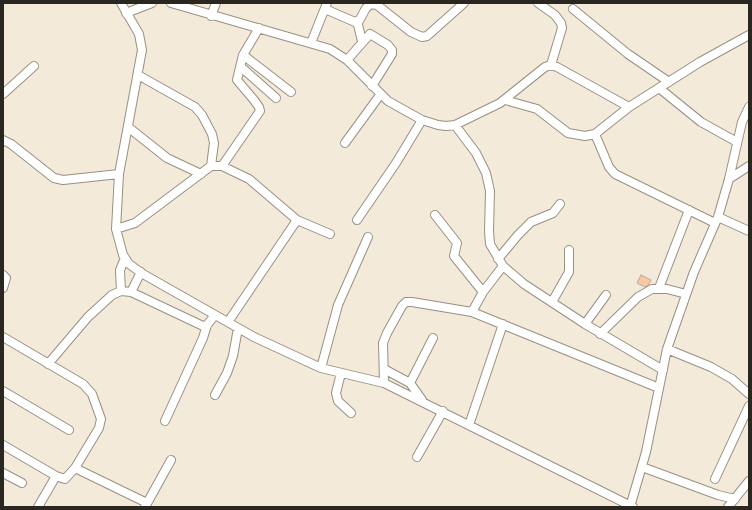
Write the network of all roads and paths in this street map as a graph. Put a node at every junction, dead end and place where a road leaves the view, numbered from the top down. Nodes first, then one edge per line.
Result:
1 (120, 3) edge
2 (152, 3) edge
3 (171, 3) edge
4 (216, 3) edge
5 (464, 3) edge
6 (538, 3) edge
7 (326, 6) edge
8 (573, 9) dead end
9 (126, 13) junction
10 (211, 16) junction
11 (357, 21) junction
12 (259, 28) junction
13 (749, 35) edge
14 (362, 41) junction
15 (311, 43) junction
16 (243, 55) junction
17 (347, 60) junction
18 (551, 65) junction
19 (34, 66) dead end
20 (241, 67) junction
21 (138, 75) junction
22 (669, 82) junction
23 (372, 86) junction
24 (659, 88) junction
25 (291, 92) dead end
26 (3, 94) edge
27 (380, 95) junction
28 (276, 98) dead end
29 (505, 100) junction
30 (629, 107) junction
31 (749, 107) edge
32 (422, 120) junction
33 (456, 125) junction
34 (128, 127) junction
35 (594, 134) junction
36 (3, 140) edge
37 (345, 142) dead end
38 (737, 142) junction
39 (211, 166) junction
40 (222, 166) junction
41 (749, 166) edge
42 (119, 174) junction
43 (201, 174) junction
44 (729, 179) junction
45 (560, 204) dead end
46 (689, 210) junction
47 (435, 215) dead end
48 (297, 220) junction
49 (357, 220) dead end
50 (717, 220) junction
51 (749, 221) edge
52 (116, 229) junction
53 (746, 230) edge
54 (330, 234) dead end
55 (368, 237) dead end
56 (569, 250) dead end
57 (125, 258) junction
58 (501, 263) junction
59 (141, 272) junction
60 (3, 275) edge
61 (3, 288) edge
62 (659, 288) junction
63 (121, 291) junction
64 (131, 292) junction
65 (484, 292) junction
66 (686, 294) junction
67 (606, 295) dead end
68 (552, 302) junction
69 (472, 312) junction
70 (215, 315) junction
71 (228, 322) junction
72 (503, 324) junction
73 (585, 324) junction
74 (207, 325) junction
75 (238, 328) junction
76 (600, 334) junction
77 (3, 338) edge
78 (433, 338) dead end
79 (667, 349) junction
80 (48, 364) junction
81 (321, 368) junction
82 (384, 369) junction
83 (663, 370) junction
84 (341, 373) junction
85 (384, 382) junction
86 (410, 383) junction
87 (659, 388) junction
88 (3, 391) edge
89 (749, 394) edge
90 (215, 396) dead end
91 (423, 401) junction
92 (749, 406) edge
93 (443, 411) junction
94 (351, 413) dead end
95 (165, 421) dead end
96 (469, 425) junction
97 (69, 430) dead end
98 (3, 445) edge
99 (417, 457) dead end
100 (171, 460) dead end
101 (642, 467) junction
102 (75, 468) junction
103 (3, 473) edge
104 (56, 476) junction
105 (715, 479) dead end
106 (749, 481) edge
107 (22, 483) dead end
108 (735, 499) junction
109 (146, 505) edge
110 (38, 507) edge
111 (632, 507) edge
112 (728, 507) edge

1 - 9 street
2 - 9 street
3 - 10 street
4 - 10 street
5 - 11 street
6 - 18 street
7 - 11 street
7 - 15 street
8 - 22 street
9 - 21 street
10 - 12 street
11 - 14 street
12 - 15 street
12 - 16 street
13 - 22 street
14 - 17 street
14 - 23 street
15 - 17 street
16 - 20 street
16 - 25 street
17 - 23 street
18 - 29 street
18 - 30 street
19 - 26 street
20 - 28 street
20 - 40 street
21 - 34 street
21 - 39 street
22 - 24 street
23 - 27 street
24 - 30 street
24 - 38 street
27 - 32 street
27 - 37 street
29 - 33 street
29 - 35 street
30 - 35 street
31 - 38 street
32 - 33 street
32 - 49 street
33 - 58 street
34 - 42 street
34 - 43 street
35 - 46 street
36 - 42 street
38 - 44 street
39 - 40 street
39 - 43 street
40 - 48 street
41 - 44 street
42 - 52 street
43 - 52 street
44 - 50 street
45 - 58 street
46 - 50 street
46 - 62 street
47 - 65 street
48 - 54 street
48 - 71 street
50 - 53 street
50 - 66 street
51 - 53 street
52 - 57 street
55 - 81 street
56 - 68 street
57 - 59 street
57 - 63 street
58 - 65 street
58 - 68 street
59 - 64 street
59 - 70 street
60 - 61 street
62 - 66 street
62 - 76 street
63 - 64 street
63 - 80 street
64 - 74 street
65 - 69 street
66 - 79 street
67 - 73 street
68 - 73 street
69 - 72 street
69 - 82 street
70 - 71 street
70 - 74 street
71 - 75 street
72 - 87 street
72 - 96 street
73 - 76 street
74 - 95 street
75 - 81 street
75 - 90 street
76 - 83 street
77 - 80 street
78 - 86 street
79 - 83 street
79 - 89 street
80 - 102 street
81 - 84 street
82 - 85 street
82 - 86 street
83 - 87 street
84 - 85 street
84 - 94 street
85 - 91 street
86 - 91 street
87 - 101 street
88 - 97 street
91 - 93 street
92 - 105 street
93 - 96 street
93 - 99 street
96 - 111 street
98 - 104 street
100 - 109 street
101 - 108 street
101 - 111 street
102 - 104 street
102 - 109 street
103 - 107 street
104 - 110 street
106 - 108 street
108 - 112 street

